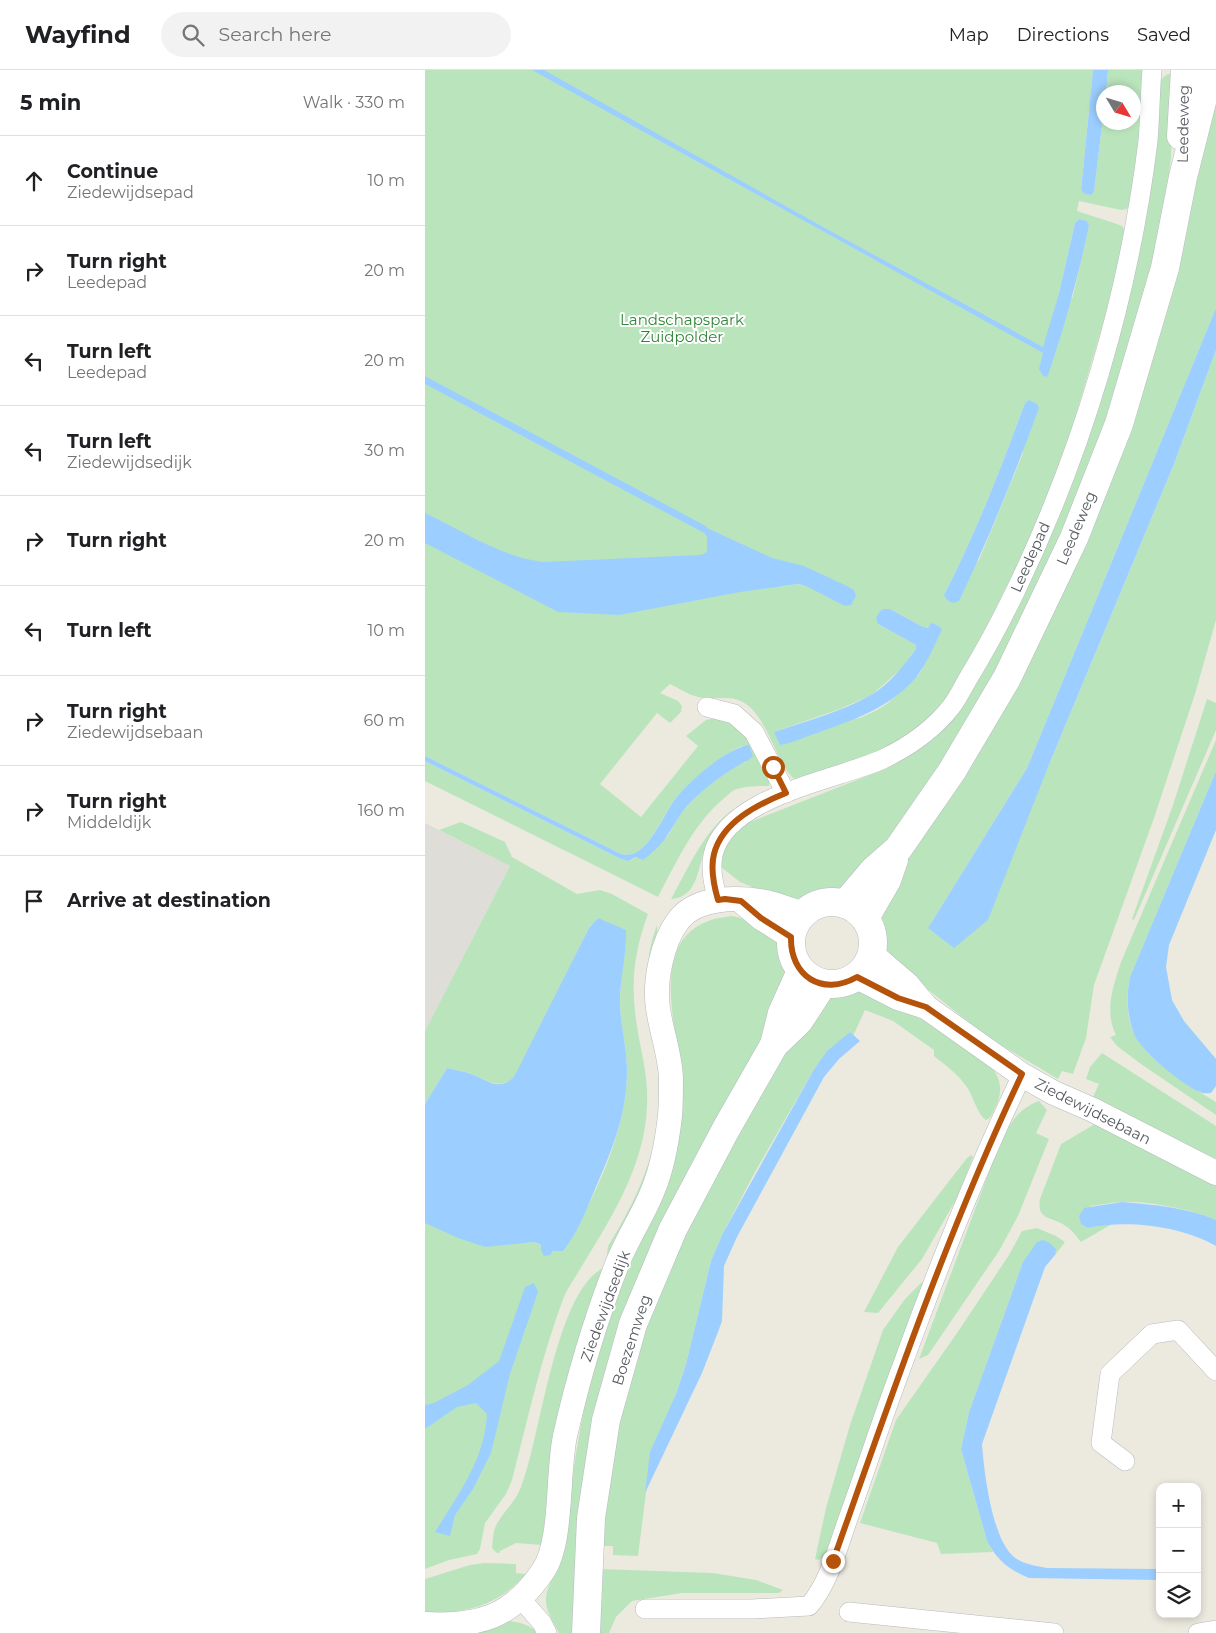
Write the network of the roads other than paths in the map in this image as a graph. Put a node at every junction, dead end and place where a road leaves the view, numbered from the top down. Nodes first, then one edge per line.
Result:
1 (1152, 70) edge
2 (1185, 70) edge
3 (1210, 70) edge
4 (1183, 177) junction
5 (707, 707) dead end
6 (786, 793) junction
7 (729, 901) junction
8 (855, 911) junction
9 (797, 925) junction
10 (872, 954) junction
11 (857, 977) junction
12 (812, 978) junction
13 (926, 1007) junction
14 (1022, 1074) junction
15 (1216, 1173) edge
16 (1216, 1370) edge
17 (1125, 1461) dead end
18 (521, 1600) junction
19 (645, 1609) dead end
20 (849, 1612) dead end
21 (425, 1624) edge
22 (1216, 1630) edge
23 (547, 1633) edge
24 (587, 1633) edge
25 (1054, 1633) edge
26 (1198, 1633) edge

1 - 6 street, Leedepad
2 - 4 main road, Leedeweg
3 - 4 main road, Leedeweg
4 - 8 main road, Leedeweg
5 - 6 street
6 - 7 street, Leedepad
7 - 9 street, Ziedewijdsedijk
7 - 18 street, Ziedewijdsedijk
8 - 9 main road
8 - 10 main road
9 - 12 main road
10 - 11 main road
10 - 13 street, Ziedewijdsebaan
11 - 12 main road
11 - 13 street, Ziedewijdsebaan
12 - 24 main road, Boezemweg
13 - 14 street, Ziedewijdsebaan
14 - 15 street, Ziedewijdsebaan
14 - 19 street
16 - 17 street
18 - 21 street, Ziedewijdsedijk
18 - 23 street
20 - 25 street
22 - 26 street

